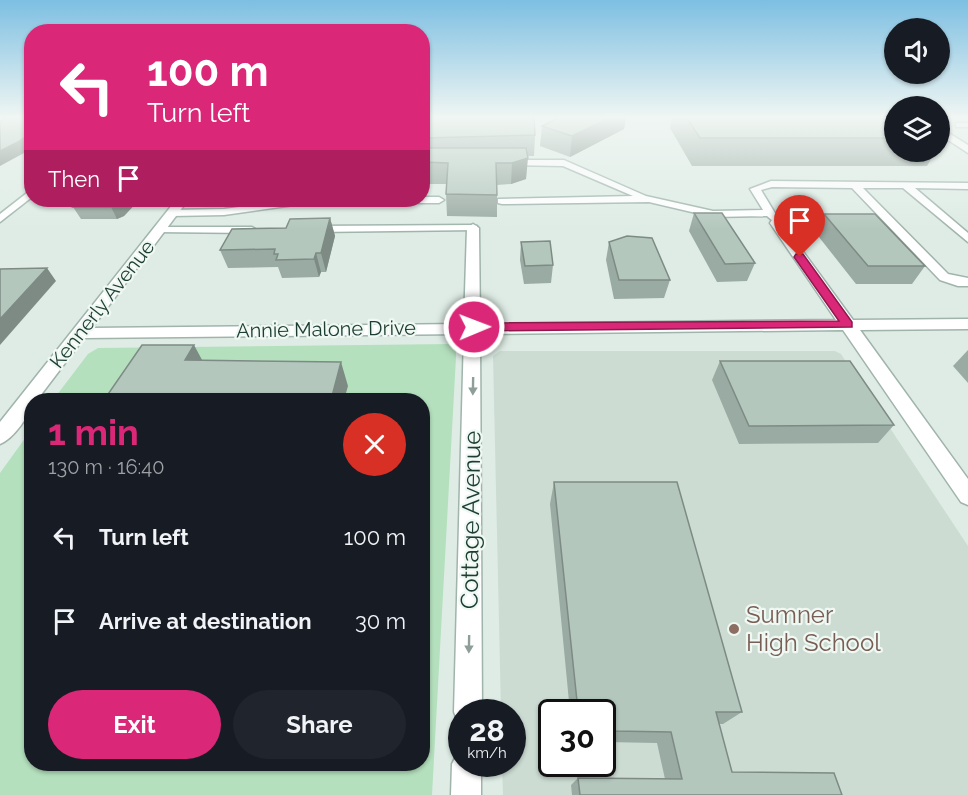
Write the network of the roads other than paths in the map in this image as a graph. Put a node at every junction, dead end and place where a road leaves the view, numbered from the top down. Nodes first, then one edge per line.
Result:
1 (494, 163) edge
2 (854, 184) junction
3 (905, 185) junction
4 (967, 186) edge
5 (24, 199) edge
6 (648, 199) junction
7 (430, 200) edge
8 (439, 200) dead end
9 (502, 201) dead end
10 (177, 207) edge
11 (259, 207) edge
12 (172, 213) junction
13 (773, 218) junction
14 (0, 219) edge
15 (473, 228) joint
16 (299, 229) edge
17 (159, 230) junction
18 (265, 230) edge
19 (968, 239) edge
20 (968, 282) edge
21 (847, 324) junction
22 (968, 324) edge
23 (474, 327) junction
24 (80, 333) junction
25 (33, 393) edge
26 (24, 405) edge
27 (0, 436) edge
28 (967, 494) edge
29 (468, 699) edge
30 (467, 777) edge
31 (466, 795) edge

1 - 6 lane
2 - 3 lane
2 - 13 lane
2 - 20 lane
3 - 4 lane
3 - 19 lane
5 - 14 lane
6 - 9 lane
6 - 13 lane
7 - 8 lane
10 - 12 street, Kennerly Avenue
11 - 12 lane
12 - 17 street, Kennerly Avenue
13 - 21 street
15 - 16 lane
15 - 23 street, Cottage Avenue
17 - 18 lane
17 - 24 street, Kennerly Avenue
21 - 22 street, Annie Malone Drive
21 - 23 street, Annie Malone Drive
21 - 28 street
23 - 24 street, Annie Malone Drive
23 -> 29 street, Cottage Avenue
24 - 25 street, Kennerly Avenue
26 - 27 street, Kennerly Avenue
30 - 31 street

